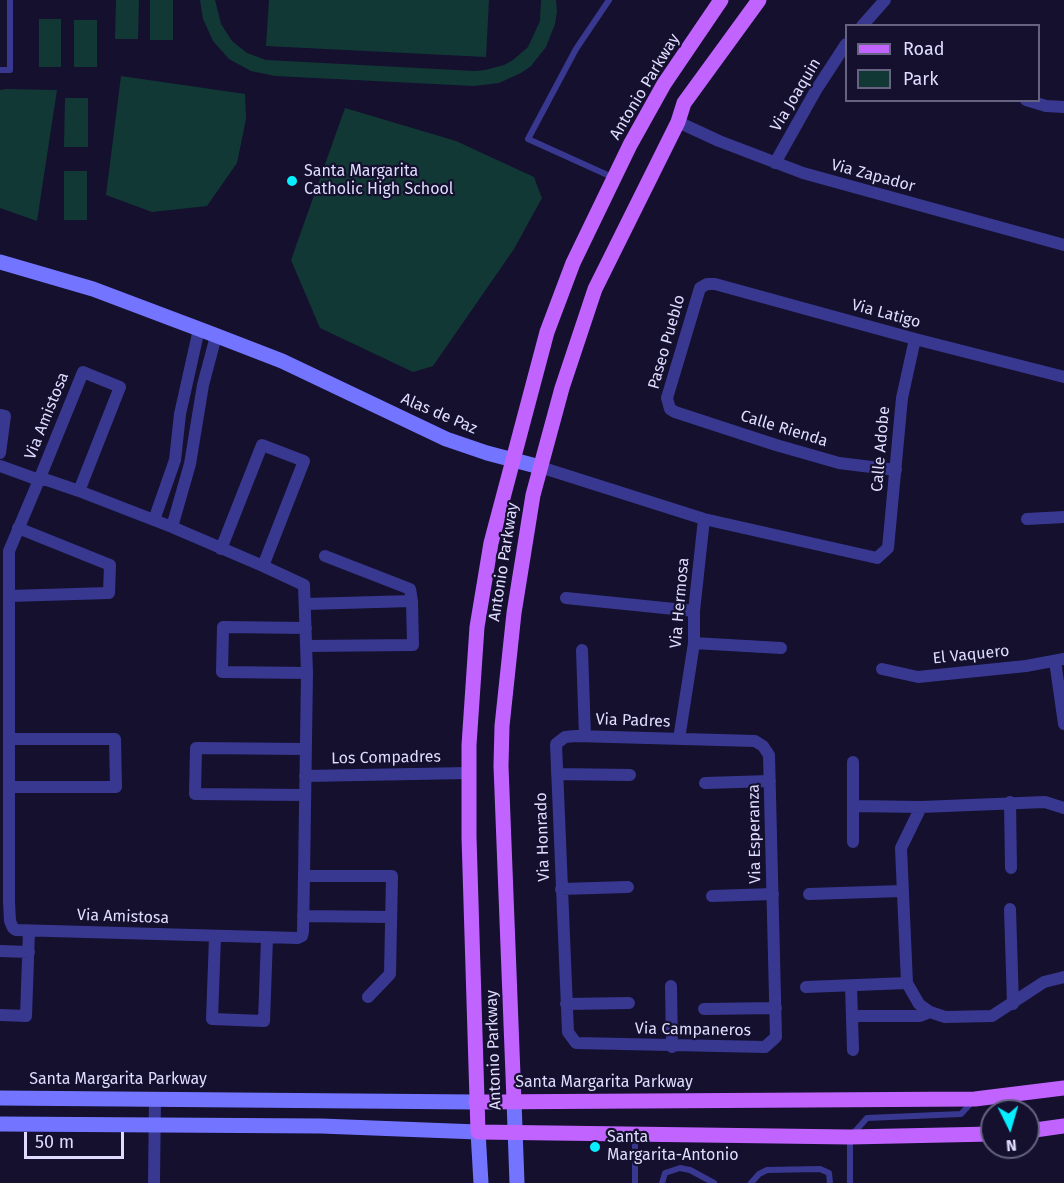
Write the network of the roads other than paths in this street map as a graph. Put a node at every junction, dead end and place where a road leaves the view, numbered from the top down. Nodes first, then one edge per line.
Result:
1 (10, 0) edge
2 (609, 0) edge
3 (721, 0) edge
4 (759, 0) edge
5 (885, 0) edge
6 (864, 24) edge
7 (845, 46) edge
8 (0, 70) edge
9 (1033, 102) edge
10 (1064, 107) edge
11 (678, 122) junction
12 (775, 163) junction
13 (613, 178) junction
14 (1064, 245) edge
15 (0, 262) edge
16 (700, 288) joint
17 (199, 329) junction
18 (216, 336) junction
19 (915, 339) junction
20 (1064, 377) edge
21 (667, 405) joint
22 (0, 415) edge
23 (0, 453) edge
24 (512, 459) junction
25 (0, 466) edge
26 (540, 467) junction
27 (896, 470) junction
28 (39, 480) junction
29 (79, 491) junction
30 (1064, 517) edge
31 (704, 519) junction
32 (1027, 519) dead end
33 (154, 520) junction
34 (172, 527) junction
35 (18, 528) junction
36 (221, 549) junction
37 (325, 556) dead end
38 (877, 558) joint
39 (263, 566) junction
40 (9, 596) junction
41 (566, 598) dead end
42 (412, 601) junction
43 (306, 603) junction
44 (694, 611) junction
45 (306, 628) junction
46 (694, 643) junction
47 (306, 646) junction
48 (781, 648) dead end
49 (582, 650) dead end
50 (5, 652) edge
51 (1059, 660) edge
52 (882, 669) dead end
53 (307, 673) junction
54 (1064, 724) edge
55 (5, 725) edge
56 (585, 736) junction
57 (10, 739) junction
58 (679, 739) junction
59 (306, 749) junction
60 (5, 757) edge
61 (853, 762) dead end
62 (468, 773) junction
63 (557, 774) junction
64 (630, 775) dead end
65 (305, 776) junction
66 (770, 781) junction
67 (705, 783) dead end
68 (10, 787) junction
69 (305, 795) junction
70 (1010, 802) junction
71 (853, 806) junction
72 (921, 807) junction
73 (1064, 808) edge
74 (853, 842) dead end
75 (4, 859) edge
76 (1011, 868) dead end
77 (304, 876) junction
78 (628, 887) dead end
79 (561, 889) junction
80 (902, 891) junction
81 (773, 894) junction
82 (809, 894) dead end
83 (712, 896) dead end
84 (4, 902) edge
85 (1010, 909) dead end
86 (303, 915) junction
87 (391, 917) junction
88 (29, 931) junction
89 (215, 937) junction
90 (267, 938) junction
91 (0, 951) edge
92 (29, 952) junction
93 (1064, 977) edge
94 (907, 983) junction
95 (672, 986) dead end
96 (851, 986) junction
97 (806, 987) dead end
98 (368, 997) dead end
99 (629, 1003) dead end
100 (566, 1004) junction
101 (1013, 1004) junction
102 (776, 1008) junction
103 (704, 1009) dead end
104 (930, 1012) junction
105 (0, 1015) edge
106 (852, 1016) junction
107 (576, 1043) joint
108 (672, 1047) junction
109 (853, 1050) dead end
110 (1064, 1089) edge
111 (0, 1098) edge
112 (155, 1098) junction
113 (975, 1099) junction
114 (514, 1101) junction
115 (476, 1102) junction
116 (0, 1124) edge
117 (154, 1125) junction
118 (1064, 1126) edge
119 (1040, 1129) edge
120 (515, 1131) junction
121 (478, 1132) junction
122 (635, 1134) junction
123 (980, 1134) edge
124 (850, 1137) junction
125 (154, 1183) edge
126 (481, 1183) edge
127 (517, 1183) edge
128 (635, 1183) edge
129 (662, 1183) edge
130 (714, 1183) edge
131 (751, 1183) edge
132 (830, 1183) edge
133 (850, 1183) edge

1 - 8 lane
2 - 13 lane
3 - 13 main road, Antonio Parkway
4 - 11 main road, Antonio Parkway
5 - 6 street
7 - 12 street, Via Joaquin
9 - 10 street
11 - 12 street, Via Zapador
11 - 26 main road, Antonio Parkway
12 - 14 street, Via Zapador
13 - 24 main road, Antonio Parkway
15 - 17 main road, Alas de Paz
16 - 19 street, Via Latigo
16 - 21 street, Paseo Pueblo
17 - 18 main road, Alas de Paz
17 - 33 street
18 - 24 main road, Alas de Paz
18 - 34 street
19 - 20 street, Via Latigo
19 - 27 street, Calle Adobe
21 - 27 street, Calle Rienda
22 - 23 street, Via Amistosa
24 - 26 main road, Alas de Paz
24 - 62 main road, Antonio Parkway
25 - 28 street, Via Amistosa
26 - 31 street, Alas de Paz
26 - 114 main road, Antonio Parkway
27 - 38 street, Calle Adobe
28 - 29 street, Via Amistosa
28 - 29 street, Via Amistosa
28 - 35 street, Via Amistosa
29 - 33 street, Via Amistosa
30 - 32 street
31 - 38 street, Alas de Paz
31 - 44 street, Via Hermosa
33 - 34 street, Via Amistosa
34 - 36 street, Via Amistosa
35 - 40 street, Via Amistosa
35 - 40 street
36 - 39 street, Via Amistosa
36 - 39 street
37 - 42 street
39 - 43 street, Via Amistosa
40 - 50 street, Via Amistosa
41 - 44 street
42 - 43 street
42 - 47 street
43 - 45 street, Via Amistosa
44 - 46 street, Via Hermosa
45 - 47 street, Via Amistosa
45 - 53 street
46 - 48 street
46 - 58 street, Via Hermosa
47 - 53 street, Via Amistosa
49 - 56 street
50 - 55 street, Via Amistosa
51 - 52 street, El Vaquero
51 - 54 street
53 - 59 street, Via Amistosa
55 - 57 street, Via Amistosa
56 - 58 street, Via Padres
56 - 63 street, Via Honrado
57 - 60 street, Via Amistosa
57 - 68 street
58 - 66 street, Via Esperanza
59 - 65 street, Via Amistosa
59 - 69 street
60 - 68 street, Via Amistosa
61 - 71 street
62 - 65 street, Los Compadres
62 - 115 main road, Antonio Parkway
63 - 64 street
63 - 79 street, Via Honrado
65 - 69 street, Via Amistosa
66 - 67 street
66 - 81 street, Via Esperanza
68 - 75 street, Via Amistosa
69 - 77 street, Via Amistosa
70 - 72 street
70 - 73 street
70 - 76 street
71 - 72 street
71 - 74 street
72 - 80 street
75 - 84 street, Via Amistosa
77 - 86 street, Via Amistosa
77 - 87 street
78 - 79 street
79 - 100 street, Via Honrado
80 - 82 street
80 - 94 street
81 - 83 street
81 - 102 street, Via Esperanza
84 - 88 street, Via Amistosa
85 - 101 street
86 - 87 street
86 - 90 street, Via Amistosa
87 - 98 street
88 - 89 street, Via Amistosa
88 - 92 street
89 - 90 street, Via Amistosa
89 - 90 street
91 - 92 street
92 - 105 street
93 - 101 street
94 - 96 street
94 - 104 street
95 - 108 street
96 - 97 street
96 - 106 street
99 - 100 street
100 - 107 street, Via Honrado
101 - 104 street
102 - 103 street
102 - 108 street, Via Campaneros
104 - 106 street
106 - 109 street
107 - 108 street, Via Campaneros
110 - 113 main road, Santa Margarita Parkway
111 - 112 main road, Santa Margarita Parkway
112 - 115 main road, Santa Margarita Parkway
112 - 117 street
113 - 114 main road, Santa Margarita Parkway
113 - 124 lane
114 - 115 main road, Santa Margarita Parkway
114 - 120 main road, Antonio Parkway
115 - 121 main road, Antonio Parkway
116 - 117 main road
117 - 121 main road
117 - 125 street
118 - 119 main road
120 - 121 main road
120 - 122 main road
120 - 127 main road, Antonio Parkway
121 - 126 main road, Antonio Parkway
122 - 124 main road
122 - 128 lane
123 - 124 main road
124 - 133 lane
129 - 130 lane
131 - 132 lane

